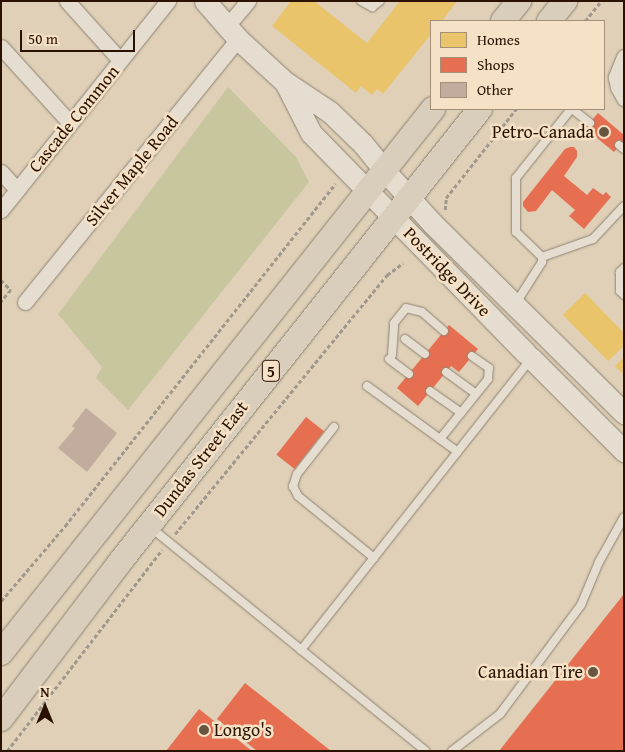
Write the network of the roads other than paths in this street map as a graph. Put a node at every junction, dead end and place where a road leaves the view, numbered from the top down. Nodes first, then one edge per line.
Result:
1 (67, 1) edge
2 (168, 1) edge
3 (205, 1) edge
4 (248, 1) edge
5 (361, 1) edge
6 (380, 1) edge
7 (518, 1) edge
8 (565, 1) edge
9 (504, 20) edge
10 (550, 20) edge
11 (232, 32) junction
12 (1, 47) edge
13 (624, 57) edge
14 (120, 60) junction
15 (285, 82) junction
16 (624, 98) edge
17 (432, 110) edge
18 (479, 110) edge
19 (571, 110) edge
20 (573, 110) edge
21 (70, 123) junction
22 (590, 123) dead end
23 (384, 170) junction
24 (1, 172) edge
25 (17, 190) junction
26 (368, 191) junction
27 (410, 197) junction
28 (624, 206) edge
29 (1, 210) edge
30 (393, 217) junction
31 (542, 257) junction
32 (624, 268) edge
33 (624, 295) edge
34 (25, 302) dead end
35 (515, 304) junction
36 (444, 331) dead end
37 (405, 339) dead end
38 (425, 354) dead end
39 (472, 356) dead end
40 (529, 356) junction
41 (446, 372) dead end
42 (409, 374) dead end
43 (367, 386) dead end
44 (430, 391) dead end
45 (476, 394) junction
46 (461, 413) junction
47 (624, 413) edge
48 (334, 427) dead end
49 (440, 439) junction
50 (624, 451) edge
51 (458, 452) junction
52 (624, 517) edge
53 (148, 526) junction
54 (374, 558) junction
55 (302, 650) junction
56 (1, 652) edge
57 (1, 719) edge
58 (426, 751) edge
59 (452, 751) edge

1 - 14 street
2 - 14 street, Cascade Common
3 - 11 street, Postridge Drive
4 - 11 street, Silver Maple Road
5 - 6 lane
7 - 9 main road
8 - 10 main road
11 - 15 street, Postridge Drive
11 - 34 street, Silver Maple Road
12 - 21 street
13 - 16 street
14 - 21 street, Cascade Common
15 - 23 street, Postridge Drive
15 - 26 street, Postridge Drive
17 - 23 main road, Dundas Street East / 5
18 - 27 main road, Dundas Street East / 5
19 - 31 lane
20 - 22 lane
21 - 25 street, Cascade Common
23 - 26 main road, Dundas Street East / 5
23 - 27 street, Postridge Drive
24 - 25 street, Cascade Common
25 - 29 street, Cascade Common
26 - 30 street, Postridge Drive
26 - 56 main road, Dundas Street East / 5
27 - 30 main road, Dundas Street East / 5
27 - 35 street, Postridge Drive
28 - 31 lane
30 - 40 street, Postridge Drive
30 - 53 main road, Dundas Street East / 5
31 - 35 lane
32 - 33 lane
35 - 47 street, Postridge Drive
36 - 42 lane
37 - 38 lane
39 - 45 lane
40 - 50 street, Postridge Drive
40 - 51 lane
41 - 45 lane
43 - 49 lane
44 - 46 lane
45 - 46 lane
46 - 49 lane
48 - 54 lane
49 - 51 lane
51 - 54 lane
52 - 59 lane
53 - 55 lane
53 - 57 main road, Dundas Street East / 5
54 - 55 lane
55 - 58 lane

